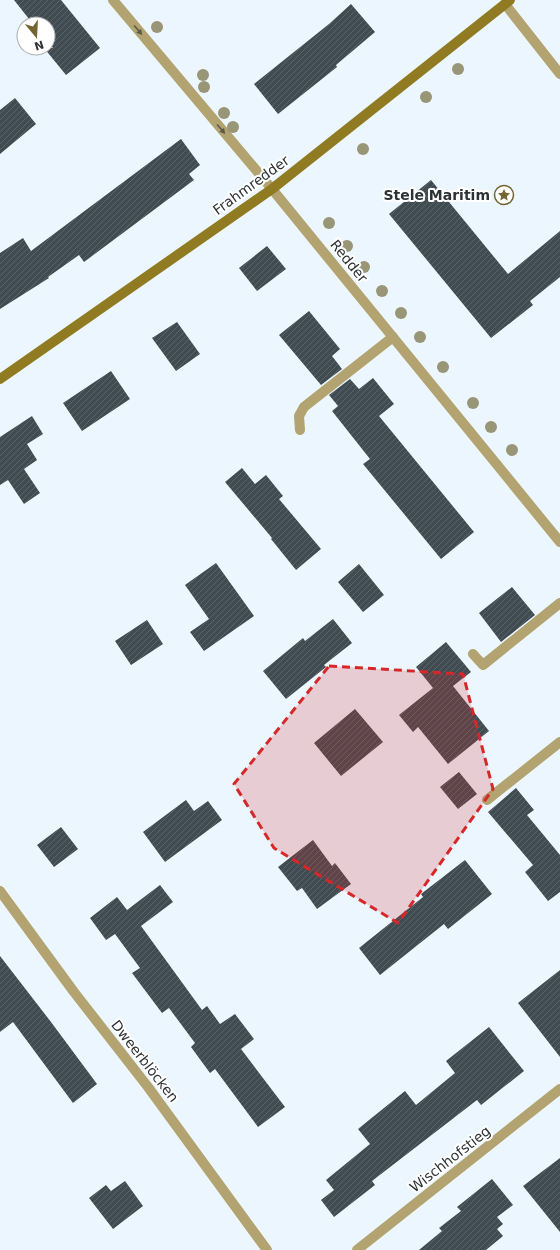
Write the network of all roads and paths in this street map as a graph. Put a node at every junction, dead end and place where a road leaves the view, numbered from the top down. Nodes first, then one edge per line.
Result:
1 (112, 0) edge
2 (507, 2) edge
3 (560, 74) edge
4 (272, 189) junction
5 (393, 337) junction
6 (0, 380) edge
7 (300, 430) dead end
8 (560, 542) edge
9 (560, 603) edge
10 (473, 654) dead end
11 (560, 742) edge
12 (488, 800) dead end
13 (0, 891) edge
14 (560, 1089) edge
15 (267, 1250) edge
16 (357, 1250) edge

1 -> 4 street, Redder
2 - 3 street
2 - 4 street, Frahmredder
4 - 5 street, Redder
4 - 6 street, Frahmredder
5 - 7 street
5 - 8 street, Redder
9 - 10 street
11 - 12 street
13 - 15 street, Dweerblöcken
14 - 16 street, Wischhofstieg

